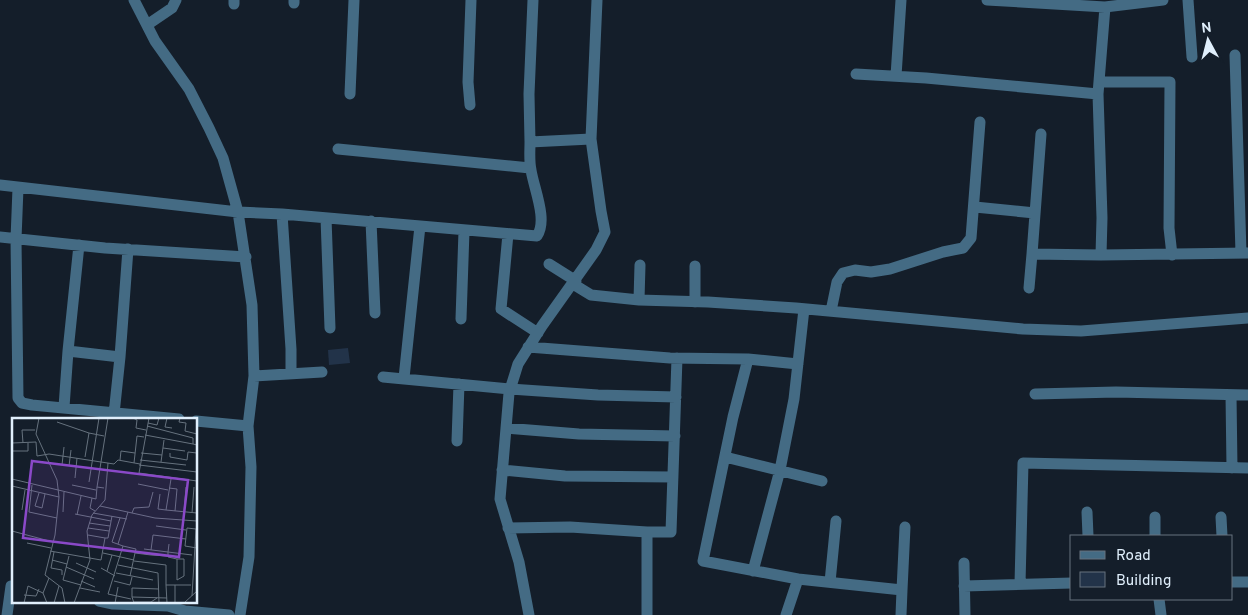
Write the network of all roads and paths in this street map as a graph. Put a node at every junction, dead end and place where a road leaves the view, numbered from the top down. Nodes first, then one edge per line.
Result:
1 (134, 0) edge
2 (176, 0) edge
3 (354, 0) edge
4 (471, 0) edge
5 (533, 0) edge
6 (597, 0) edge
7 (901, 0) edge
8 (987, 0) edge
9 (1163, 0) edge
10 (1188, 0) edge
11 (1112, 4) edge
12 (147, 25) junction
13 (1235, 55) dead end
14 (1192, 57) dead end
15 (856, 74) dead end
16 (896, 76) junction
17 (1099, 82) junction
18 (350, 94) dead end
19 (1098, 94) junction
20 (470, 105) dead end
21 (980, 122) dead end
22 (1041, 134) dead end
23 (591, 138) junction
24 (530, 142) junction
25 (338, 149) dead end
26 (530, 168) junction
27 (0, 185) edge
28 (18, 188) junction
29 (974, 208) junction
30 (238, 212) junction
31 (1035, 213) junction
32 (282, 214) junction
33 (326, 218) junction
34 (372, 221) junction
35 (420, 226) junction
36 (464, 231) junction
37 (508, 234) junction
38 (0, 237) edge
39 (16, 239) junction
40 (79, 245) junction
41 (128, 249) junction
42 (1245, 253) edge
43 (1032, 254) junction
44 (1101, 255) junction
45 (1172, 255) junction
46 (246, 257) junction
47 (549, 264) dead end
48 (640, 265) dead end
49 (695, 266) dead end
50 (574, 283) junction
51 (1029, 288) dead end
52 (639, 300) junction
53 (695, 302) junction
54 (804, 309) junction
55 (831, 311) junction
56 (375, 313) dead end
57 (1248, 318) edge
58 (460, 319) dead end
59 (330, 328) dead end
60 (538, 333) junction
61 (528, 347) junction
62 (68, 351) junction
63 (120, 357) junction
64 (677, 358) junction
65 (748, 359) junction
66 (798, 364) junction
67 (322, 372) dead end
68 (291, 373) junction
69 (254, 376) junction
70 (383, 377) dead end
71 (404, 378) junction
72 (459, 384) junction
73 (510, 389) junction
74 (1036, 394) dead end
75 (1232, 395) junction
76 (1248, 395) edge
77 (676, 397) junction
78 (64, 407) junction
79 (114, 414) junction
80 (166, 418) edge
81 (198, 421) edge
82 (248, 426) junction
83 (506, 428) junction
84 (675, 436) junction
85 (457, 441) dead end
86 (725, 458) junction
87 (1232, 468) junction
88 (1248, 468) edge
89 (502, 470) junction
90 (780, 470) junction
91 (673, 477) junction
92 (822, 481) dead end
93 (1088, 512) dead end
94 (1155, 517) dead end
95 (1221, 517) dead end
96 (836, 522) dead end
97 (905, 527) dead end
98 (508, 528) junction
99 (647, 532) junction
100 (1088, 535) edge
101 (1156, 535) edge
102 (1222, 535) edge
103 (964, 563) dead end
104 (753, 571) junction
105 (798, 578) junction
106 (830, 582) junction
107 (1233, 582) edge
108 (1248, 582) edge
109 (1070, 583) edge
110 (1020, 584) junction
111 (8, 586) edge
112 (964, 586) junction
113 (902, 590) junction
114 (1160, 600) edge
115 (104, 602) edge
116 (7, 615) edge
117 (229, 615) edge
118 (240, 615) edge
119 (529, 615) edge
120 (647, 615) edge
121 (786, 615) edge
122 (901, 615) edge
123 (965, 615) edge
124 (1162, 615) edge

1 - 12 street
2 - 12 street
3 - 18 street
4 - 20 street
5 - 24 street
6 - 23 street
7 - 16 street
8 - 11 street
9 - 11 street
10 - 14 street
11 - 17 street
12 - 30 street
13 - 42 street
15 - 16 street
16 - 19 street
17 - 19 street
17 - 45 street
19 - 44 street
21 - 29 street
22 - 31 street
23 - 24 street
23 - 50 street
24 - 26 street
25 - 26 street
26 - 37 street
27 - 28 street
28 - 30 street
28 - 39 street
29 - 31 street
29 - 55 street
30 - 32 street
30 - 46 street
31 - 43 street
32 - 33 street
32 - 68 street
33 - 34 street
33 - 59 street
34 - 35 street
34 - 56 street
35 - 36 street
35 - 71 street
36 - 37 street
36 - 58 street
37 - 60 street
38 - 39 street
39 - 40 street
39 - 78 street
40 - 41 street
40 - 62 street
41 - 46 street
41 - 63 street
42 - 45 street
43 - 44 street
43 - 51 street
44 - 45 street
46 - 69 street
47 - 50 street
48 - 52 street
49 - 53 street
50 - 52 street
50 - 60 street
52 - 53 street
53 - 54 street
54 - 55 street
54 - 66 street
55 - 57 street
60 - 61 street
61 - 64 street
61 - 73 street
62 - 63 street
62 - 78 street
63 - 79 street
64 - 65 street
64 - 77 street
65 - 66 street
65 - 86 street
66 - 90 street
67 - 68 street
68 - 69 street
69 - 82 street
70 - 71 street
71 - 72 street
72 - 73 street
72 - 85 street
73 - 77 street
73 - 83 street
74 - 75 street
75 - 76 street
75 - 87 street
77 - 84 street
78 - 79 street
79 - 80 street
81 - 82 street
82 - 118 street
83 - 84 street
83 - 89 street
84 - 91 street
86 - 90 street
86 - 104 street
87 - 88 street
87 - 110 street
89 - 91 street
89 - 98 street
90 - 92 street
90 - 104 street
91 - 99 street
93 - 100 street
94 - 101 street
95 - 102 street
96 - 106 street
97 - 113 street
98 - 99 street
98 - 119 street
99 - 120 street
103 - 112 street
104 - 105 street
105 - 106 street
105 - 121 street
106 - 113 street
107 - 108 street
109 - 110 street
110 - 112 street
111 - 116 street
112 - 123 street
113 - 122 street
114 - 124 street
115 - 117 street

